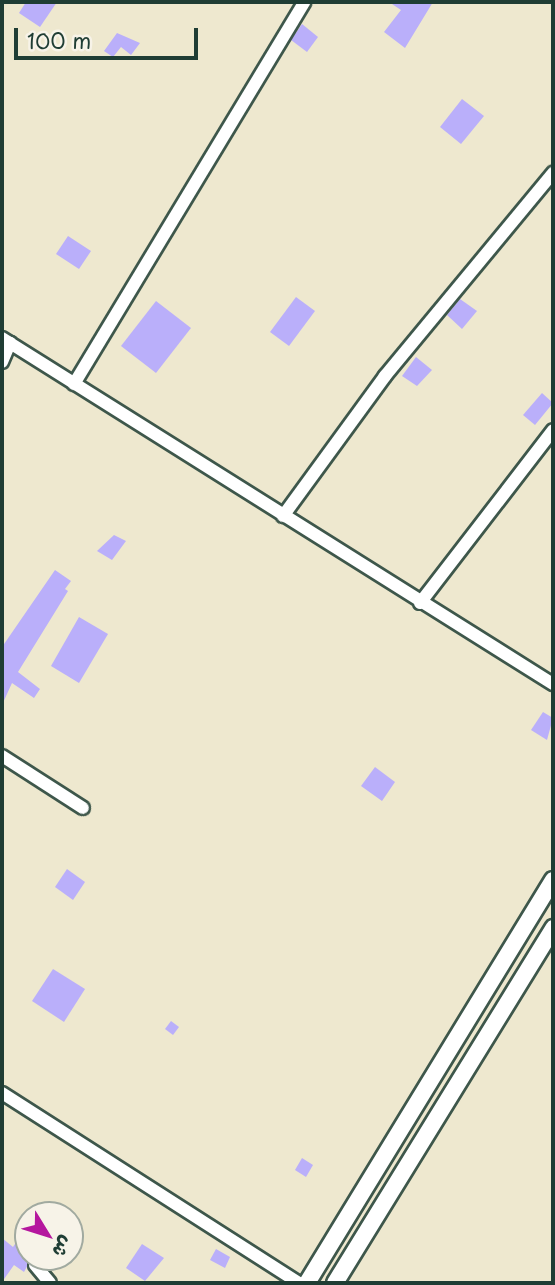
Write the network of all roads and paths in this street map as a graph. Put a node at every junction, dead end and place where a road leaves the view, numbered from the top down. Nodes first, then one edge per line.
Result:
1 (303, 2) edge
2 (553, 173) edge
3 (6, 340) edge
4 (2, 362) edge
5 (74, 384) junction
6 (553, 430) edge
7 (284, 516) junction
8 (420, 603) junction
9 (553, 684) edge
10 (2, 756) edge
11 (83, 808) dead end
12 (553, 880) edge
13 (553, 928) edge
14 (2, 1093) edge
15 (299, 1283) edge
16 (307, 1283) edge
17 (335, 1283) edge

1 - 5 street
2 - 7 street
3 - 4 street
3 - 5 street
5 - 7 street
6 - 8 street
7 - 8 street
8 - 9 street
10 - 11 street
12 - 16 main road
13 - 17 main road
14 - 15 street

